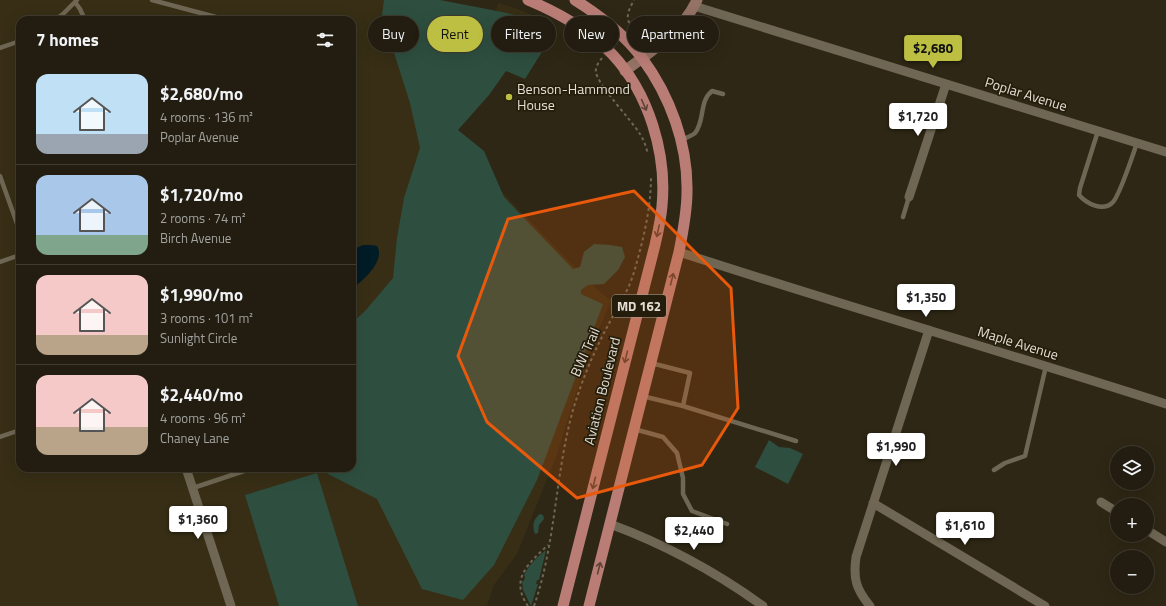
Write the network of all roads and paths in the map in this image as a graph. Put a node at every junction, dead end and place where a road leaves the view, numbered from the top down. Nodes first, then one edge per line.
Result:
1 (152, 0) edge
2 (528, 0) edge
3 (575, 0) edge
4 (634, 0) edge
5 (76, 1) edge
6 (695, 3) edge
7 (61, 16) edge
8 (83, 16) edge
9 (212, 16) edge
10 (628, 16) edge
11 (16, 42) edge
12 (0, 48) edge
13 (604, 56) dead end
14 (642, 58) junction
15 (625, 70) junction
16 (946, 84) junction
17 (723, 94) dead end
18 (1098, 131) junction
19 (681, 140) junction
20 (1137, 143) junction
21 (1166, 152) edge
22 (648, 155) dead end
23 (651, 175) dead end
24 (0, 176) edge
25 (909, 197) joint
26 (903, 217) dead end
27 (16, 221) edge
28 (679, 252) junction
29 (16, 256) edge
30 (0, 262) edge
31 (929, 330) junction
32 (651, 364) junction
33 (1046, 366) junction
34 (642, 396) junction
35 (1166, 404) edge
36 (683, 406) junction
37 (634, 429) junction
38 (16, 431) edge
39 (0, 437) edge
40 (796, 441) dead end
41 (994, 470) dead end
42 (187, 472) edge
43 (241, 472) edge
44 (193, 488) junction
45 (1102, 502) dead end
46 (873, 503) junction
47 (1110, 507) edge
48 (610, 524) junction
49 (727, 524) dead end
50 (1154, 534) edge
51 (1166, 542) edge
52 (549, 544) junction
53 (231, 606) edge
54 (528, 606) edge
55 (534, 606) edge
56 (563, 606) edge
57 (589, 606) edge
58 (763, 606) edge
59 (870, 606) edge
60 (1045, 606) edge

1 - 9 lane
2 - 15 main road, Aviation Boulevard / MD 162
3 - 14 main road, MD 162
4 - 10 path
5 - 7 lane
5 - 8 lane
6 - 14 main road
6 - 16 street, Poplar Avenue
11 - 12 lane
13 - 22 path
14 - 15 main road
14 - 19 main road, MD 162
15 -> 56 main road, Aviation Boulevard / MD 162
16 - 18 street, Poplar Avenue
16 - 25 street
17 - 19 lane
18 - 20 street, Poplar Avenue
18 - 20 lane
19 - 28 main road, MD 162
20 - 21 street, Poplar Avenue
23 - 52 path, BWI Trail
24 - 27 lane
25 - 26 lane
28 - 31 street, Maple Avenue
32 -> 28 main road, MD 162
29 - 30 lane
31 - 33 street, Maple Avenue
31 - 46 street
32 - 34 main road, MD 162
32 - 36 lane
33 - 35 street, Maple Avenue
33 - 41 lane
34 - 36 lane
34 - 37 main road, MD 162
36 - 40 lane
37 - 48 main road, MD 162
37 - 49 lane
38 - 39 lane
42 - 44 street
43 - 44 lane
44 - 53 street
45 - 47 street
46 - 59 street
46 - 60 street
57 -> 48 main road, MD 162
48 - 58 street
50 - 51 street
52 - 54 path
52 - 55 path, BWI Trail

